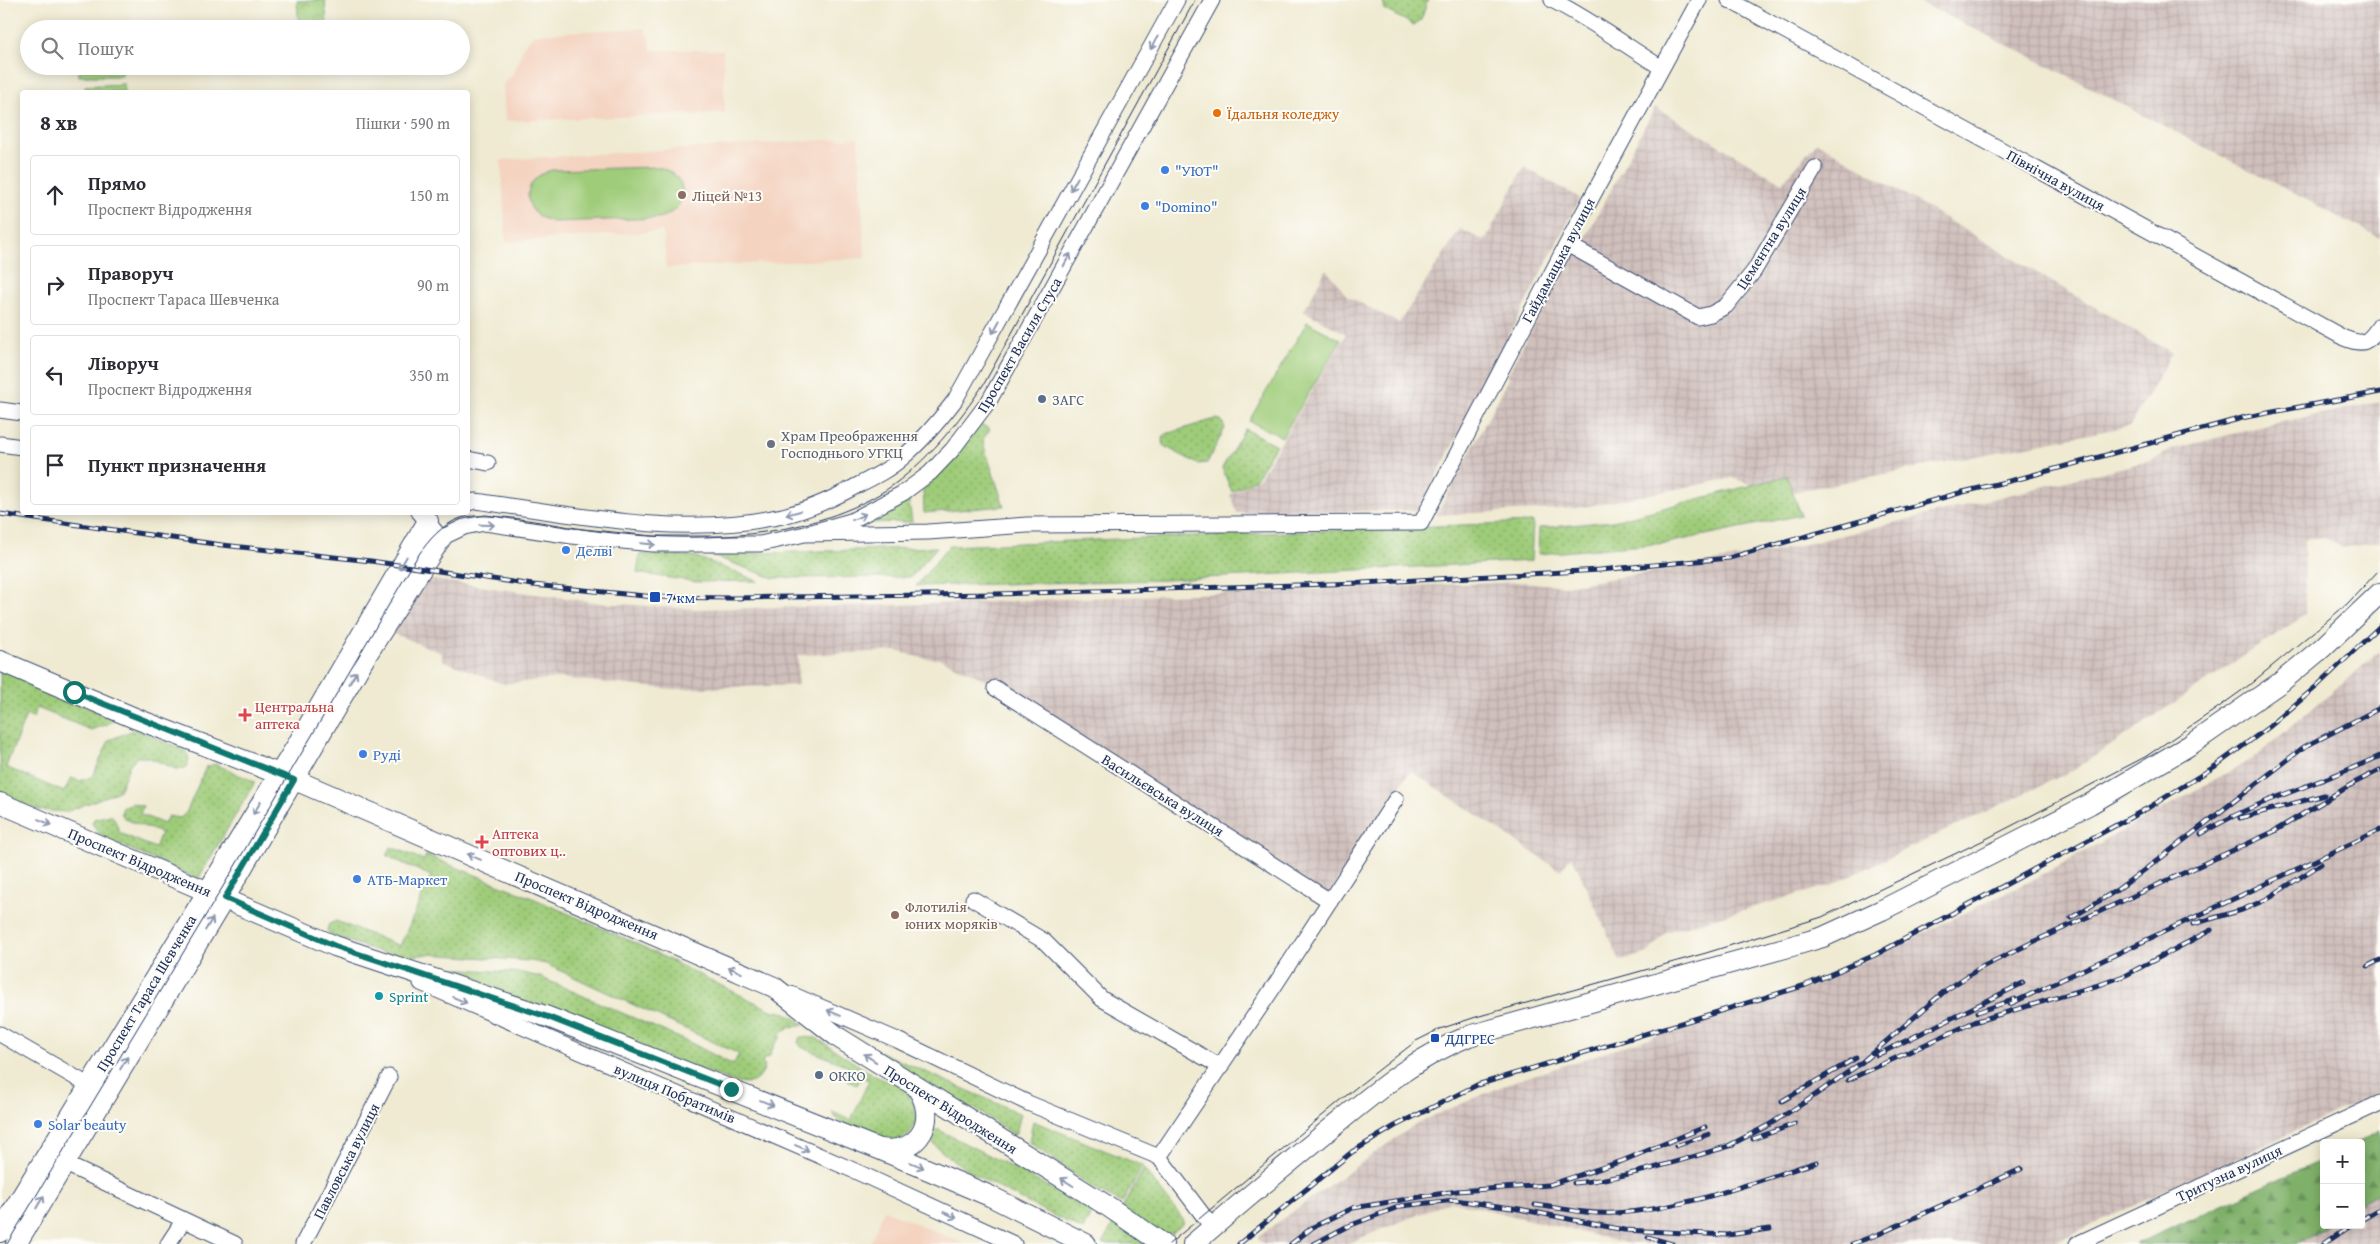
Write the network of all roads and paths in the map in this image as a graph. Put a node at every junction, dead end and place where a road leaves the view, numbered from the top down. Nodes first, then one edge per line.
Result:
1 (1177, 0) edge
2 (1212, 0) edge
3 (1552, 0) edge
4 (1699, 0) edge
5 (1729, 0) edge
6 (1662, 68) junction
7 (1815, 168) dead end
8 (1566, 244) junction
9 (2380, 325) edge
10 (0, 410) edge
11 (20, 412) edge
12 (0, 444) edge
13 (20, 447) edge
14 (470, 459) edge
15 (488, 463) dead end
16 (470, 502) edge
17 (429, 515) edge
18 (805, 534) junction
19 (441, 538) junction
20 (2380, 593) edge
21 (0, 661) edge
22 (995, 688) dead end
23 (286, 777) junction
24 (1396, 799) dead end
25 (0, 803) edge
26 (216, 894) junction
27 (974, 899) dead end
28 (1330, 901) junction
29 (335, 946) junction
30 (774, 987) junction
31 (0, 1034) edge
32 (1221, 1068) junction
33 (389, 1077) dead end
34 (90, 1086) junction
35 (918, 1089) junction
36 (2380, 1103) edge
37 (879, 1149) junction
38 (1159, 1157) junction
39 (55, 1159) junction
40 (182, 1221) junction
41 (1212, 1227) junction
42 (0, 1232) edge
43 (16, 1244) edge
44 (168, 1244) edge
45 (235, 1244) edge
46 (302, 1244) edge
47 (1014, 1244) edge
48 (1086, 1244) edge
49 (1163, 1244) edge
50 (1192, 1244) edge
51 (2077, 1244) edge

1 -> 16 street, Проспект Василя Стуса
18 -> 2 street, Проспект Василя Стуса
3 - 6 street
4 - 6 street, Гайдамацька вулиця
5 - 9 street, Північна вулиця
6 - 8 street, Гайдамацька вулиця
7 - 8 street, Цементна вулиця
8 - 18 street, Гайдамацька вулиця
10 - 11 street
12 - 13 street
14 - 15 street
17 - 19 street
17 -> 23 main road, Проспект Тараса Шевченка
19 -> 18 street, Проспект Василя Стуса
23 -> 19 main road, Проспект Тараса Шевченка
20 - 41 main road
21 - 23 main road, Проспект Відродження
22 - 28 street, Васильєвська вулиця
23 - 26 main road, Проспект Тараса Шевченка
30 -> 23 main road, Проспект Відродження
24 - 28 street
25 -> 26 main road, Проспект Відродження
26 - 29 main road, Проспект Відродження
26 - 34 main road, Проспект Тараса Шевченка
39 -> 26 main road, Проспект Тараса Шевченка
27 - 32 street
28 - 32 street
29 -> 37 main road, Проспект Відродження
29 -> 47 street, вулиця Побратимів
35 -> 30 main road, Проспект Відродження
38 -> 30 street
31 - 34 street
32 - 38 street
33 - 46 street, Павловська вулиця
34 - 39 main road, Проспект Тараса Шевченка
35 - 37 main road
49 -> 35 main road, Проспект Відродження
36 - 51 street, Тритузна вулиця
37 -> 48 main road, Проспект Відродження
38 - 41 street
39 - 40 street
39 - 42 main road, Проспект Тараса Шевченка
43 -> 39 main road, Проспект Тараса Шевченка
40 - 44 street
40 - 45 street
41 - 50 main road

